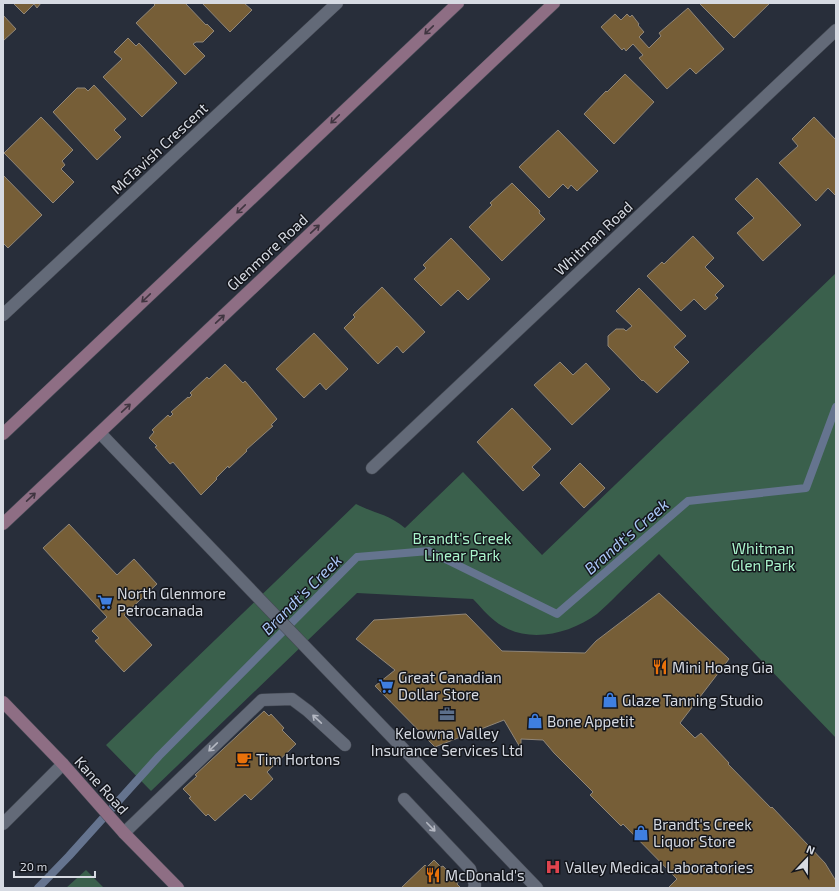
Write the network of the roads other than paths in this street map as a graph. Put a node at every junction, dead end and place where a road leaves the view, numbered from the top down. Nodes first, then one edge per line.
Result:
1 (337, 3) edge
2 (458, 3) edge
3 (554, 3) edge
4 (836, 30) edge
5 (3, 315) edge
6 (100, 433) junction
7 (3, 434) edge
8 (372, 468) dead end
9 (3, 524) edge
10 (3, 702) edge
11 (345, 745) dead end
12 (63, 764) junction
13 (404, 799) dead end
14 (3, 824) edge
15 (124, 833) junction
16 (178, 888) edge
17 (474, 888) edge
18 (537, 888) edge

1 - 5 street, McTavish Crescent
2 -> 7 main road
6 -> 3 main road, Glenmore Road
4 - 8 street, Whitman Road
9 -> 6 main road, Glenmore Road
6 - 18 street
10 - 12 main road, Kane Road
11 -> 15 street
12 - 14 street
12 - 15 main road, Kane Road
13 -> 17 street
15 - 16 main road, Kane Road

